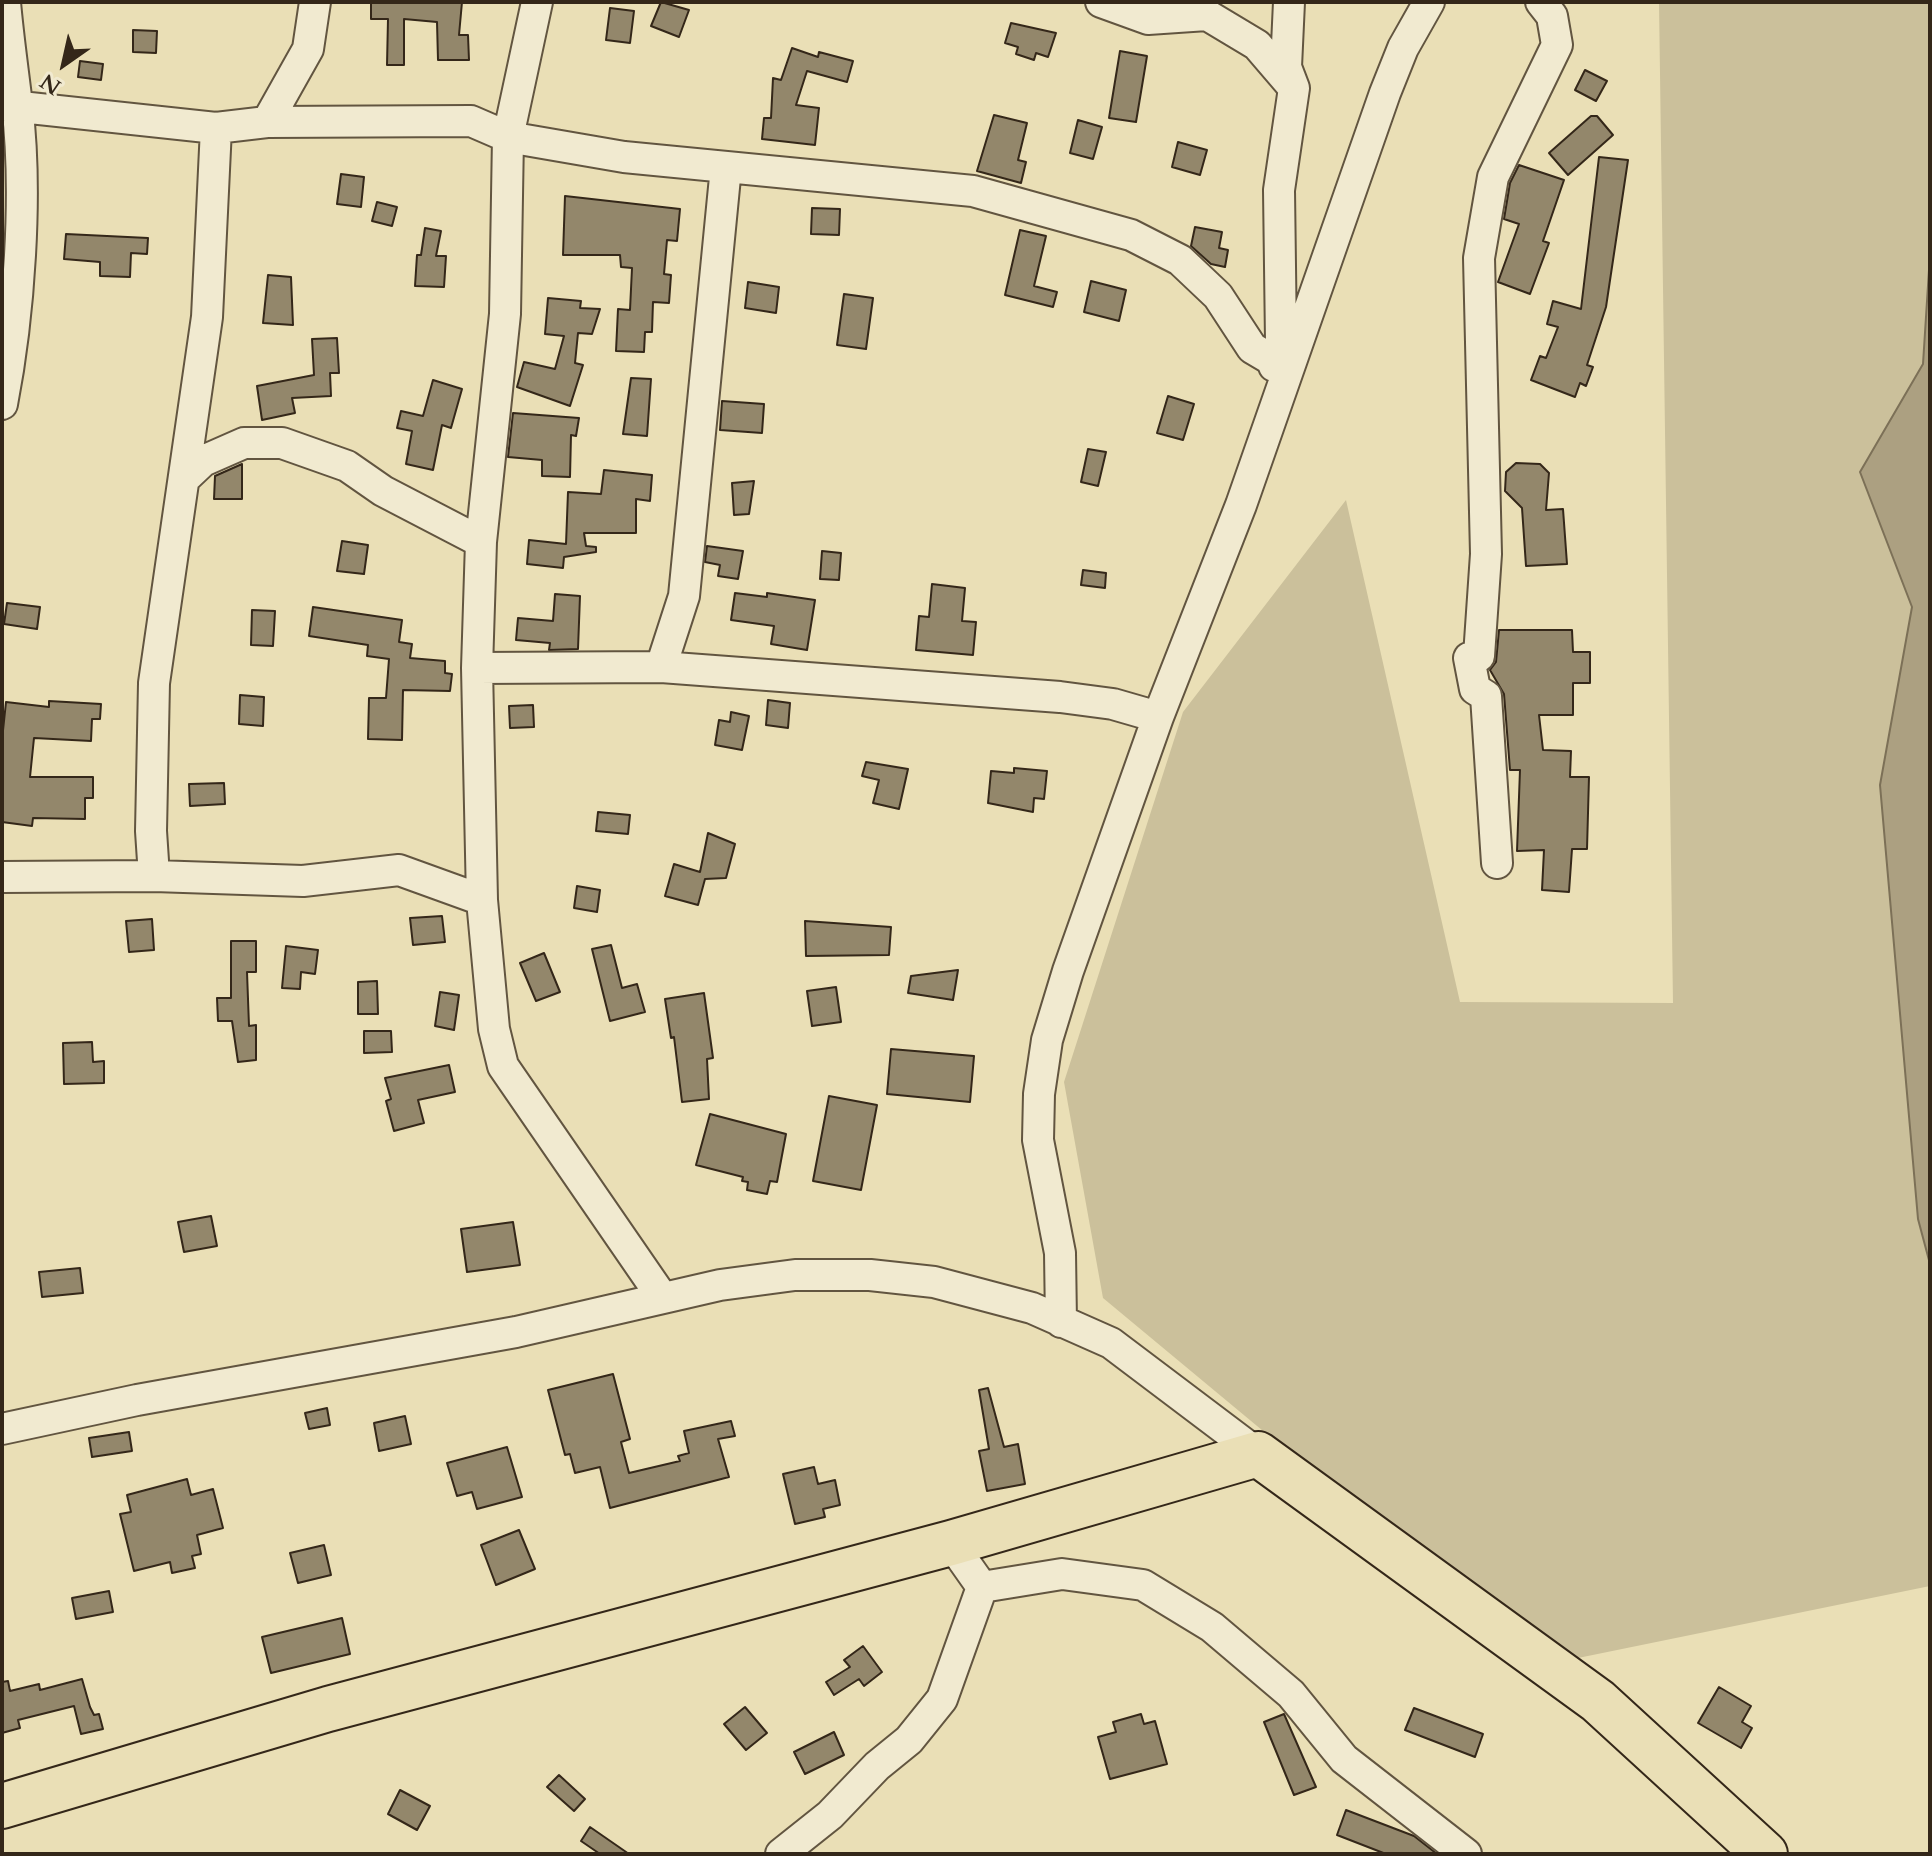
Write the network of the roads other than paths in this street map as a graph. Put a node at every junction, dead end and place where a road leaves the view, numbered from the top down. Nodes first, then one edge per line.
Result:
1 (5, 2) edge
2 (315, 2) edge
3 (537, 2) edge
4 (1101, 2) edge
5 (1289, 2) edge
6 (1429, 2) edge
7 (1541, 2) edge
8 (6, 70) edge
9 (1294, 88) junction
10 (10, 106) edge
11 (267, 122) junction
12 (216, 128) junction
13 (508, 137) junction
14 (726, 167) junction
15 (1274, 361) junction
16 (2, 404) edge
17 (1277, 404) junction
18 (185, 478) junction
19 (481, 542) junction
20 (661, 667) junction
21 (477, 668) junction
22 (1158, 717) junction
23 (1497, 863) dead end
24 (154, 876) junction
25 (2, 877) edge
26 (482, 900) junction
27 (662, 1297) junction
28 (1061, 1322) junction
29 (2, 1429) edge
30 (1258, 1454) junction
31 (951, 1543) junction
32 (982, 1587) junction
33 (2, 1806) edge
34 (781, 1854) edge
35 (1466, 1854) edge
36 (1765, 1854) edge

1 - 8 street
2 - 11 street
3 - 13 street
4 - 9 street
5 - 9 street
6 - 17 street
7 - 23 street
8 - 10 street
9 - 15 street
10 - 12 street
10 - 16 street
11 - 12 street
11 - 13 street
12 - 18 street
13 - 14 street
13 - 19 street
14 - 15 street
14 - 20 street
15 - 17 street
17 - 22 street
18 - 19 street
18 - 24 street
19 - 21 street
20 - 21 street
20 - 22 street
21 - 26 street
22 - 28 street
24 - 25 street
24 - 26 street
26 - 27 street
27 - 28 street
27 - 29 street
28 - 30 street
30 - 31 highway
30 - 36 highway
31 - 32 street
31 - 33 highway
32 - 34 street
32 - 35 street

